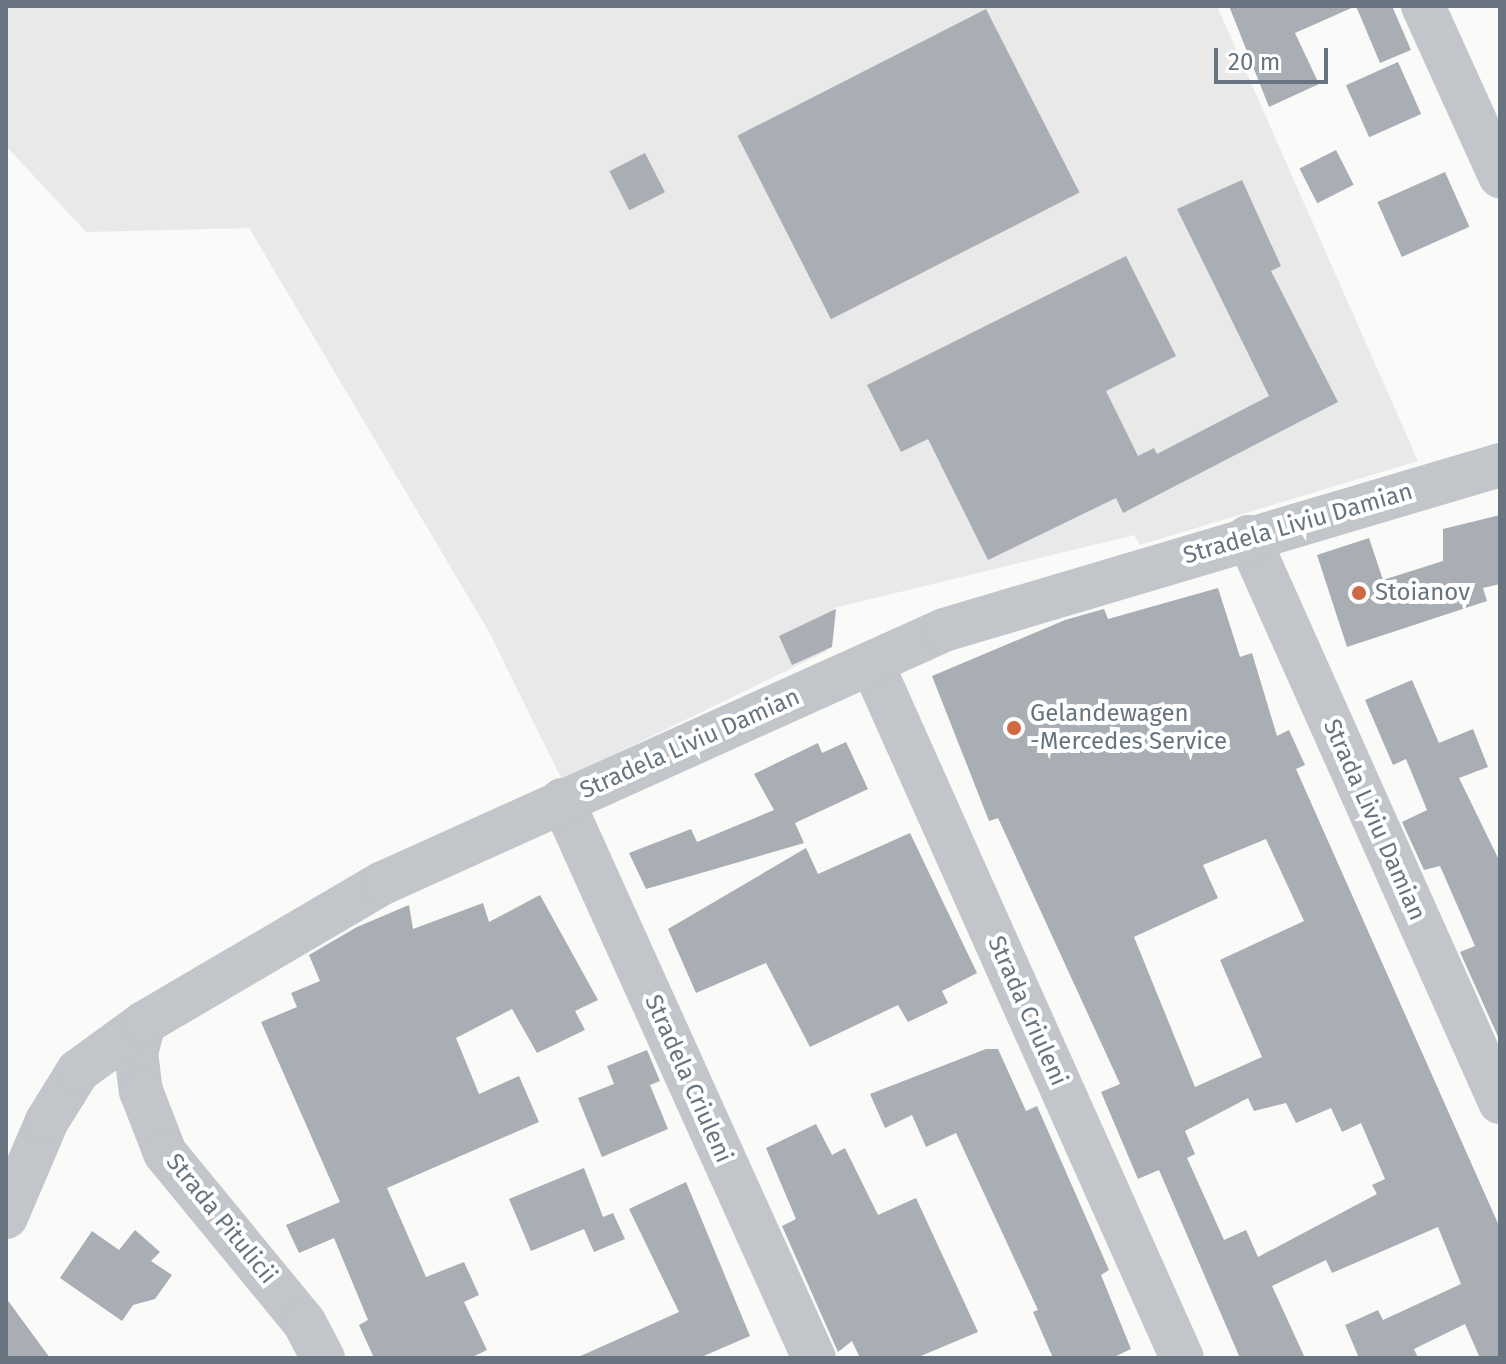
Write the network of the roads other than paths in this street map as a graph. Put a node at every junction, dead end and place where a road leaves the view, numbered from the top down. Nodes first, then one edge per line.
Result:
1 (1423, 6) edge
2 (1500, 176) edge
3 (1500, 465) edge
4 (1248, 537) junction
5 (872, 664) junction
6 (562, 800) junction
7 (144, 1023) junction
8 (1500, 1102) edge
9 (6, 1217) edge
10 (323, 1358) edge
11 (814, 1358) edge
12 (1182, 1358) edge

1 - 2 street
3 - 4 street, Stradela Liviu Damian
4 - 5 street, Stradela Liviu Damian
4 - 8 street, Strada Liviu Damian
5 - 6 street, Stradela Liviu Damian
5 - 12 street, Strada Criuleni
6 - 7 street, Stradela Liviu Damian
6 - 11 street, Stradela Criuleni
7 - 9 street, Stradela Liviu Damian
7 - 10 street, Strada Pitulicii

